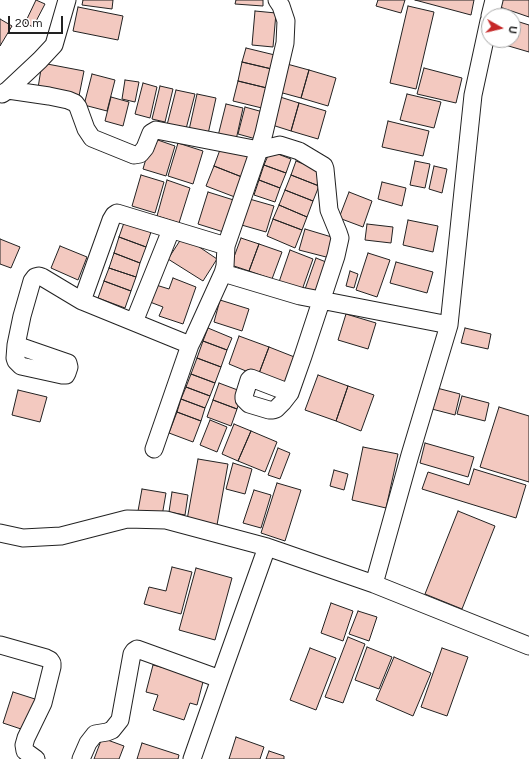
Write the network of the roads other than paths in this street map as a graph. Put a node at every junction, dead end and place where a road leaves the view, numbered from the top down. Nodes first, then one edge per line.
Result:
1 (67, 0) edge
2 (277, 0) edge
3 (483, 48) edge
4 (4, 93) edge
5 (259, 150) junction
6 (172, 230) junction
7 (226, 246) junction
8 (223, 273) junction
9 (321, 300) junction
10 (82, 301) junction
11 (134, 322) junction
12 (449, 325) junction
13 (16, 345) dead end
14 (190, 345) junction
15 (290, 393) dead end
16 (154, 449) dead end
17 (0, 533) edge
18 (268, 547) junction
19 (374, 584) junction
20 (0, 645) edge
21 (529, 646) edge
22 (220, 679) junction
23 (36, 759) edge
24 (82, 759) edge
25 (192, 759) edge

1 - 4 street
2 - 5 street
3 - 12 street
4 - 5 street
5 - 7 street
5 - 9 street
6 - 7 street
6 - 10 street
6 - 11 street
7 - 8 street
8 - 9 street
8 - 14 street
9 - 12 street
9 - 15 street
10 - 11 street
10 - 13 street
11 - 14 street
12 - 19 street
14 - 16 street
17 - 18 street
18 - 19 street
18 - 22 street
19 - 21 street
20 - 23 street
22 - 24 street
22 - 25 street

